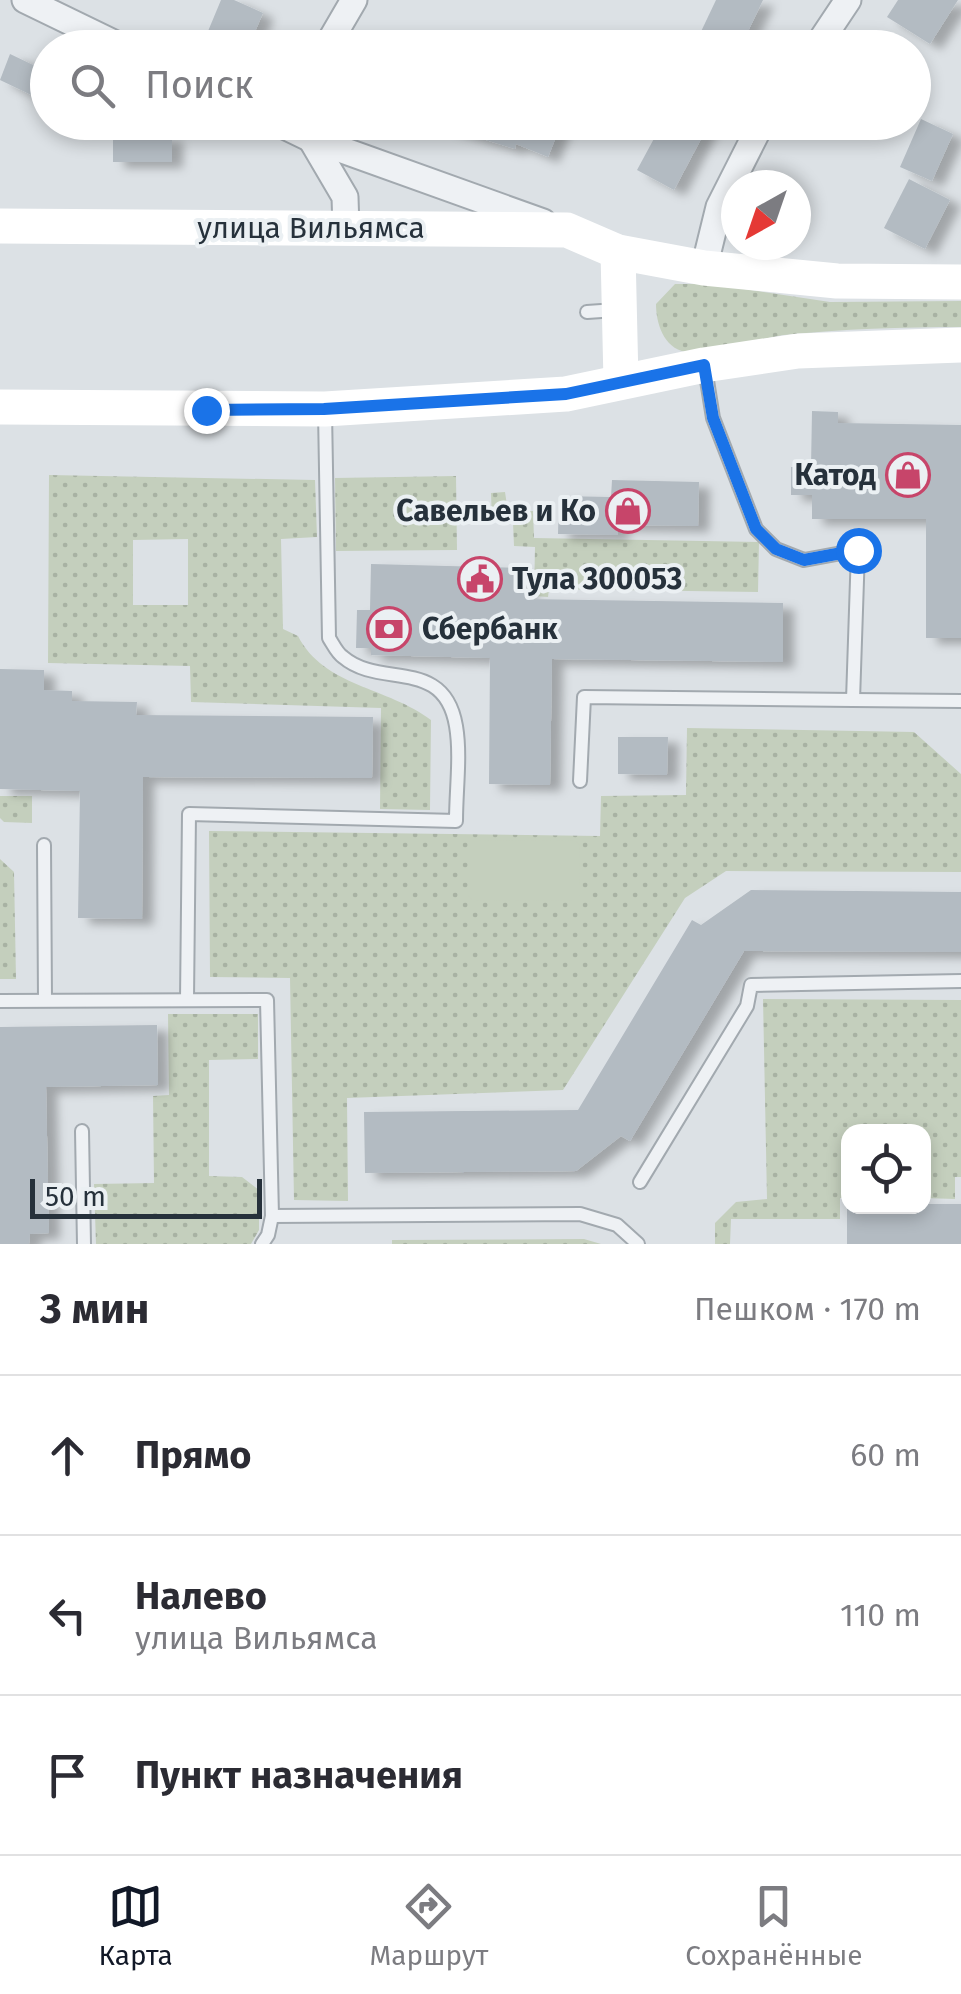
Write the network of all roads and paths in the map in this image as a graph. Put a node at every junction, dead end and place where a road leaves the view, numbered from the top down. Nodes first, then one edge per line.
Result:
1 (25, 0) edge
2 (354, 0) edge
3 (848, 0) edge
4 (87, 30) edge
5 (336, 30) edge
6 (828, 30) edge
7 (313, 140) edge
8 (333, 140) edge
9 (753, 140) edge
10 (0, 226) edge
11 (346, 228) junction
12 (567, 230) junction
13 (618, 252) junction
14 (704, 268) junction
15 (961, 282) edge
16 (961, 345) edge
17 (704, 365) junction
18 (621, 381) junction
19 (0, 408) edge
20 (324, 409) junction
21 (853, 700) junction
22 (961, 701) edge
23 (580, 782) dead end
24 (44, 846) dead end
25 (961, 981) edge
26 (187, 999) junction
27 (45, 1000) junction
28 (0, 1001) edge
29 (82, 1131) dead end
30 (640, 1182) dead end
31 (272, 1216) junction
32 (84, 1244) edge
33 (262, 1244) edge
34 (638, 1244) edge

1 - 4 street
2 - 5 street
3 - 6 street
7 - 11 street
8 - 12 street
9 - 14 street
10 - 11 street, улица Вильямса
11 - 12 street, улица Вильямса
12 - 13 street, улица Вильямса
13 - 14 street, улица Вильямса
13 - 18 street
14 - 15 street, улица Вильямса
16 - 17 street
17 - 18 street
17 - 21 lane
18 - 20 street
19 - 20 street
20 - 26 lane
21 - 22 lane
21 - 23 lane
24 - 27 lane
25 - 30 lane
26 - 27 lane
26 - 31 lane
27 - 28 lane
29 - 32 lane
31 - 33 lane
31 - 34 lane

